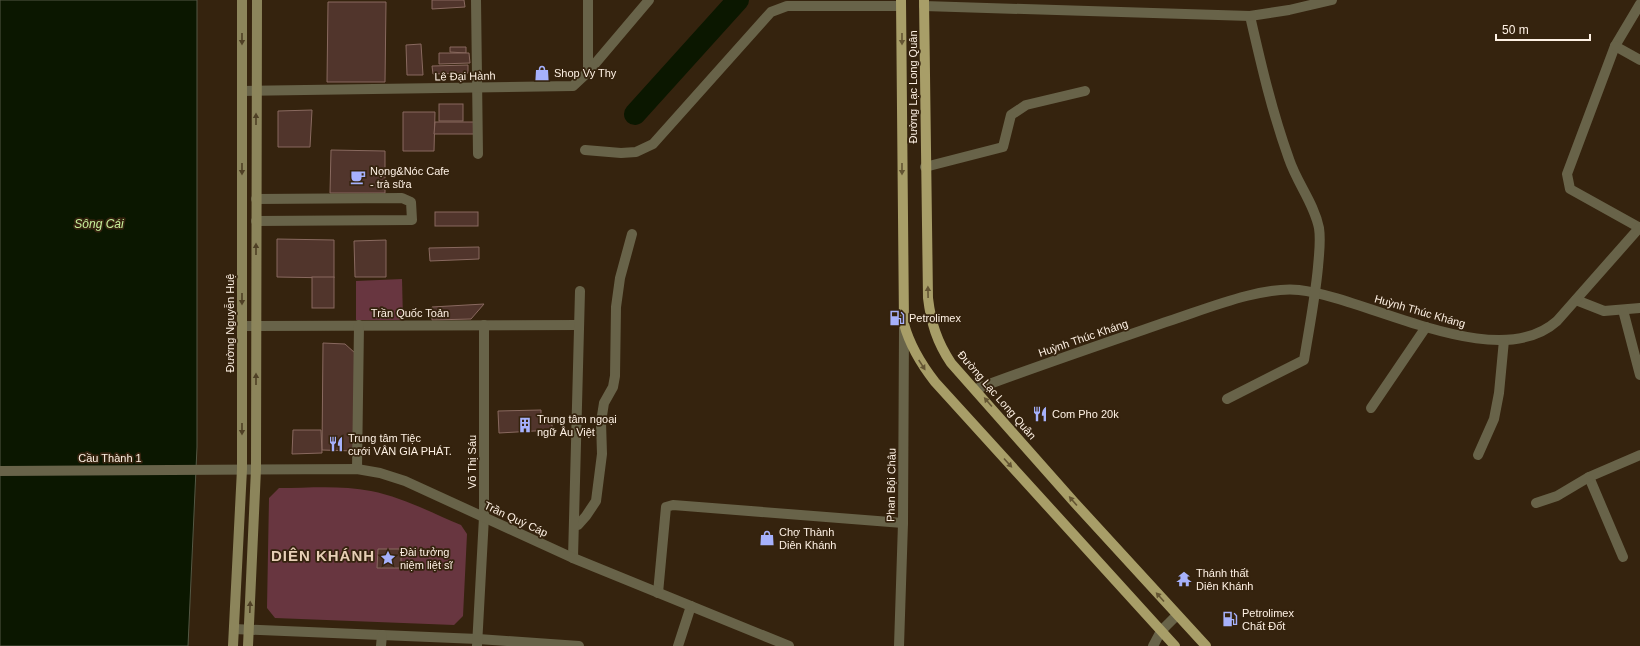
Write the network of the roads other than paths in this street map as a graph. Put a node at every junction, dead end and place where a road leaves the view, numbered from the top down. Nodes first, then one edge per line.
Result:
1 (242, 0) edge
2 (257, 0) edge
3 (476, 0) edge
4 (588, 0) edge
5 (649, 0) edge
6 (1332, 0) edge
7 (901, 3) edge
8 (924, 3) edge
9 (1640, 4) edge
10 (1250, 16) junction
11 (1616, 46) junction
12 (1640, 60) edge
13 (588, 72) junction
14 (477, 88) junction
15 (242, 91) junction
16 (257, 91) junction
17 (1085, 91) dead end
18 (585, 150) dead end
19 (478, 154) dead end
20 (926, 166) junction
21 (256, 199) junction
22 (256, 221) junction
23 (1640, 227) edge
24 (632, 234) dead end
25 (580, 291) dead end
26 (1316, 293) junction
27 (1576, 300) junction
28 (1640, 308) edge
29 (1623, 310) junction
30 (904, 324) junction
31 (484, 325) junction
32 (579, 325) junction
33 (242, 326) junction
34 (256, 326) junction
35 (359, 326) junction
36 (1426, 327) junction
37 (1504, 340) junction
38 (1640, 375) edge
39 (976, 389) junction
40 (1227, 399) dead end
41 (1370, 408) dead end
42 (1478, 455) dead end
43 (1640, 455) edge
44 (221, 469) joint
45 (242, 469) junction
46 (256, 469) junction
47 (356, 469) junction
48 (0, 471) edge
49 (1589, 477) junction
50 (1536, 503) dead end
51 (484, 517) junction
52 (903, 523) junction
53 (574, 526) junction
54 (1623, 557) dead end
55 (574, 558) junction
56 (658, 593) junction
57 (691, 606) junction
58 (1176, 616) junction
59 (234, 628) junction
60 (249, 629) junction
61 (1161, 631) junction
62 (382, 635) junction
63 (477, 642) edge
64 (233, 646) edge
65 (248, 646) edge
66 (381, 646) edge
67 (578, 646) edge
68 (678, 646) edge
69 (789, 646) edge
70 (899, 646) edge
71 (1153, 646) edge
72 (1175, 646) edge
73 (1206, 646) edge

1 -> 15 main road, Đường Nguyễn Huệ
2 - 16 main road
3 - 14 street
4 - 13 street
5 - 13 street, Lê Đại Hành
6 - 10 street
7 - 18 street
7 -> 30 main road, Đường Lạc Long Quân
8 - 10 street
8 - 20 main road, Đường Lạc Long Quân
9 - 11 street
10 - 26 street
11 - 12 street
11 - 23 street
13 - 14 street, Lê Đại Hành
14 - 16 street, Lê Đại Hành
14 - 19 street
15 - 16 street, Lê Đại Hành
15 -> 33 main road, Đường Nguyễn Huệ
21 -> 16 main road
17 - 20 street
39 -> 20 main road, Đường Lạc Long Quân
21 - 22 main road
21 - 22 street
34 -> 22 main road
23 - 27 street, Huỳnh Thúc Kháng
24 - 53 street
25 - 32 street
26 - 36 street, Huỳnh Thúc Kháng
26 - 39 street, Huỳnh Thúc Kháng
26 - 40 street
27 - 29 street
27 - 37 street, Huỳnh Thúc Kháng
28 - 29 street
29 - 38 street
30 - 52 street, Phan Bội Châu
30 -> 61 main road, Đường Lạc Long Quân
31 - 32 street, Trần Quốc Toản
31 - 35 street, Trần Quốc Toản
31 - 51 street, Võ Thị Sáu
32 - 53 street
33 - 34 street, Trần Quốc Toản
33 -> 45 main road, Đường Nguyễn Huệ
34 - 35 street, Trần Quốc Toản
46 -> 34 main road
35 - 47 street
36 - 37 street, Huỳnh Thúc Kháng
36 - 41 street
37 - 42 street
58 -> 39 main road, Đường Lạc Long Quân
43 - 49 street
44 - 45 street, Trần Quý Cáp
44 - 48 street, Cầu Thành 1
45 - 46 street, Trần Quý Cáp
45 - 59 main road, Đường Nguyễn Huệ
46 - 47 street, Trần Quý Cáp
60 -> 46 main road
47 - 51 street, Trần Quý Cáp
49 - 50 street
49 - 54 street
51 - 55 street, Trần Quý Cáp
51 - 63 street, Võ Thị Sáu
52 - 56 street
52 - 70 street, Phan Bội Châu
53 - 55 street
55 - 56 street, Trần Quý Cáp
56 - 57 street, Trần Quý Cáp
57 - 68 street
57 - 69 street, Trần Quý Cáp
58 - 61 street
58 - 73 main road, Đường Lạc Long Quân
59 - 60 street
59 - 64 main road, Đường Nguyễn Huệ
60 - 62 street
60 - 65 main road
61 - 71 street
61 - 72 main road, Đường Lạc Long Quân
62 - 63 street
62 - 66 street
63 - 67 street

